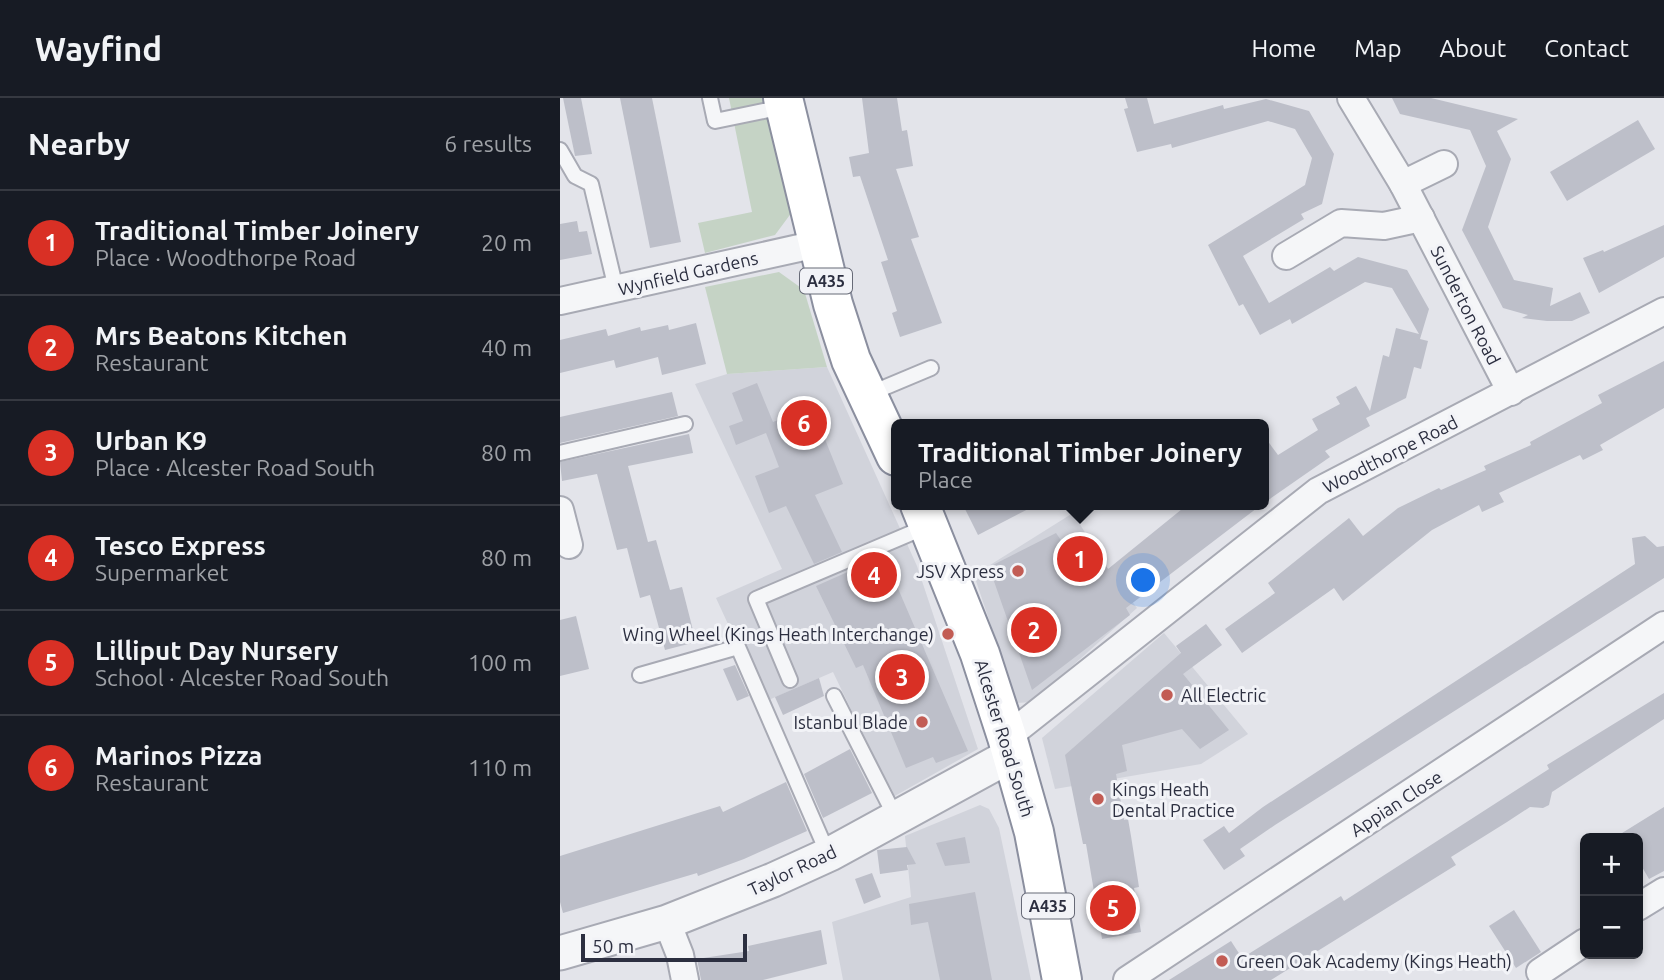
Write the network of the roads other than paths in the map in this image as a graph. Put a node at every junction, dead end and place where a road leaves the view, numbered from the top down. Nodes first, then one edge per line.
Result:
1 (710, 98) edge
2 (1350, 98) edge
3 (784, 102) edge
4 (560, 150) edge
5 (1444, 164) dead end
6 (1403, 184) junction
7 (1421, 218) junction
8 (817, 244) junction
9 (1286, 256) dead end
10 (616, 289) junction
11 (560, 301) edge
12 (1664, 311) edge
13 (931, 368) dead end
14 (1511, 392) junction
15 (867, 394) junction
16 (685, 424) dead end
17 (891, 445) edge
18 (560, 453) edge
19 (924, 515) edge
20 (1664, 625) edge
21 (640, 675) dead end
22 (790, 680) dead end
23 (834, 696) dead end
24 (1009, 746) junction
25 (896, 818) junction
26 (828, 854) junction
27 (1664, 891) edge
28 (1643, 904) edge
29 (667, 922) junction
30 (1580, 945) edge
31 (560, 953) edge
32 (1540, 972) dead end
33 (685, 980) edge
34 (1062, 980) edge
35 (1127, 980) edge

1 - 3 lane
2 - 6 street, Sunderton Road
3 - 8 highway, A435
4 - 10 lane
5 - 6 street
6 - 7 street, Sunderton Road
7 - 9 street
7 - 14 street, Sunderton Road
8 - 10 street, Wynfield Gardens
8 - 15 highway, A435
10 - 11 street, Wynfield Gardens
12 - 14 street, Woodthorpe Road
13 - 15 lane
14 - 24 street, Woodthorpe Road
15 - 17 highway, A435
16 - 18 lane
19 - 22 lane
19 - 24 highway, Alcester Road South / A435
20 - 35 street, Appian Close
21 - 26 lane
23 - 25 lane
24 - 25 street, Taylor Road
24 - 34 highway, Alcester Road South / A435
25 - 26 street, Taylor Road
26 - 29 street, Taylor Road
27 - 28 street
29 - 31 street, Taylor Road
29 - 33 street
30 - 32 street

